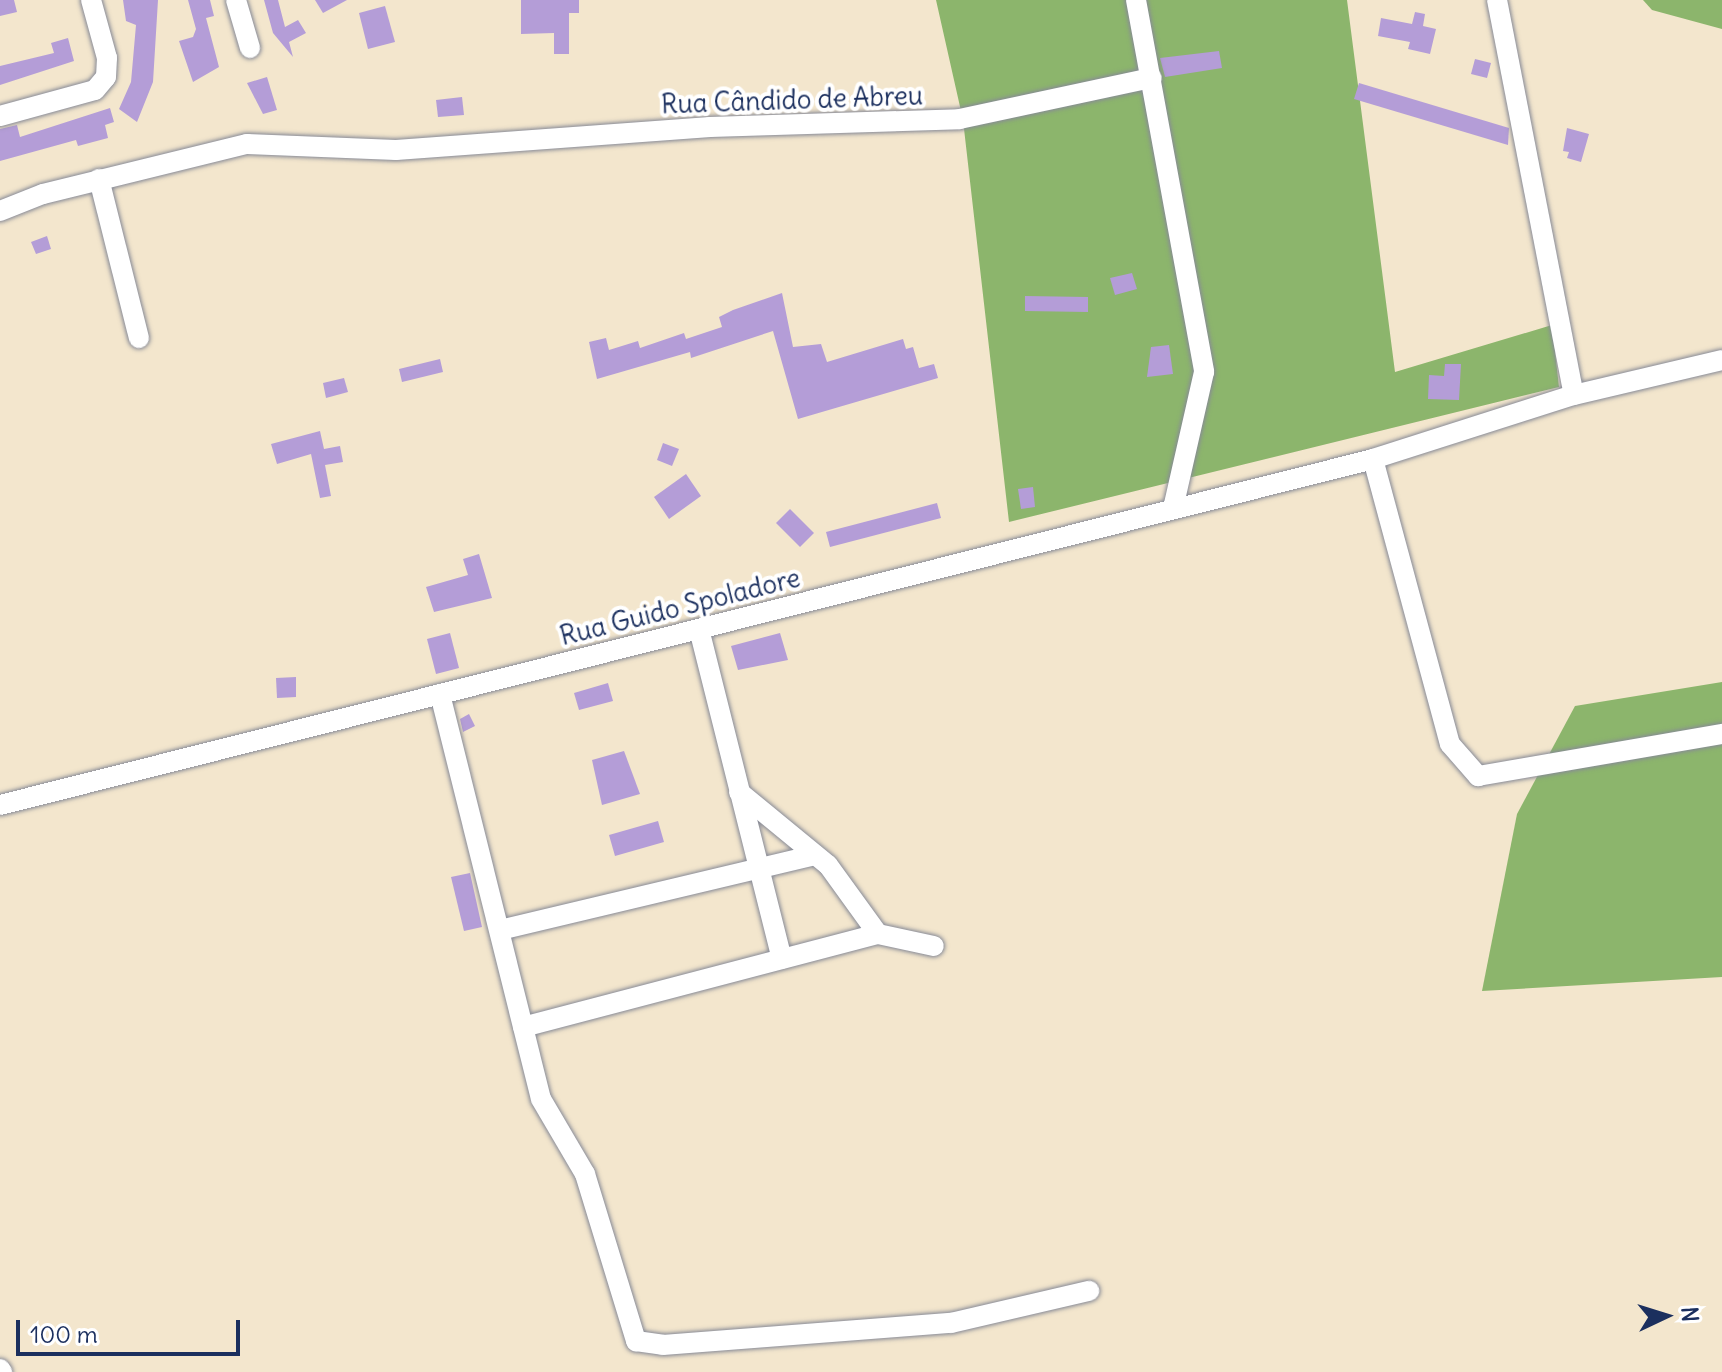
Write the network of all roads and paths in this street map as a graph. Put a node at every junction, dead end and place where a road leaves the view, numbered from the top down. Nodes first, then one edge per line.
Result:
1 (91, 0) edge
2 (236, 0) edge
3 (1136, 0) edge
4 (1497, 0) edge
5 (250, 48) dead end
6 (1152, 78) junction
7 (0, 116) edge
8 (99, 179) junction
9 (0, 211) edge
10 (139, 338) dead end
11 (1722, 360) edge
12 (1574, 395) junction
13 (1373, 459) junction
14 (1173, 509) junction
15 (699, 629) junction
16 (440, 694) junction
17 (1722, 734) edge
18 (739, 792) junction
19 (0, 805) edge
20 (815, 855) junction
21 (758, 869) junction
22 (500, 930) junction
23 (878, 934) junction
24 (934, 946) dead end
25 (782, 959) junction
26 (523, 1027) junction
27 (1089, 1291) dead end

1 - 7 street
2 - 5 street
3 - 6 street
4 - 12 street
6 - 8 street, Rua Cândido de Abreu
6 - 14 street
8 - 9 street, Rua Cândido de Abreu
8 - 10 street
11 - 12 street, Rua Guido Spoladore
12 - 13 street, Rua Guido Spoladore
13 - 14 street, Rua Guido Spoladore
13 - 17 street
14 - 15 street, Rua Guido Spoladore
15 - 16 street, Rua Guido Spoladore
15 - 18 street
16 - 19 street, Rua Guido Spoladore
16 - 22 street
18 - 20 street
18 - 21 street
20 - 21 street
20 - 23 street
21 - 22 street
21 - 25 street
22 - 26 street
23 - 24 street
23 - 25 street
25 - 26 street
26 - 27 street

